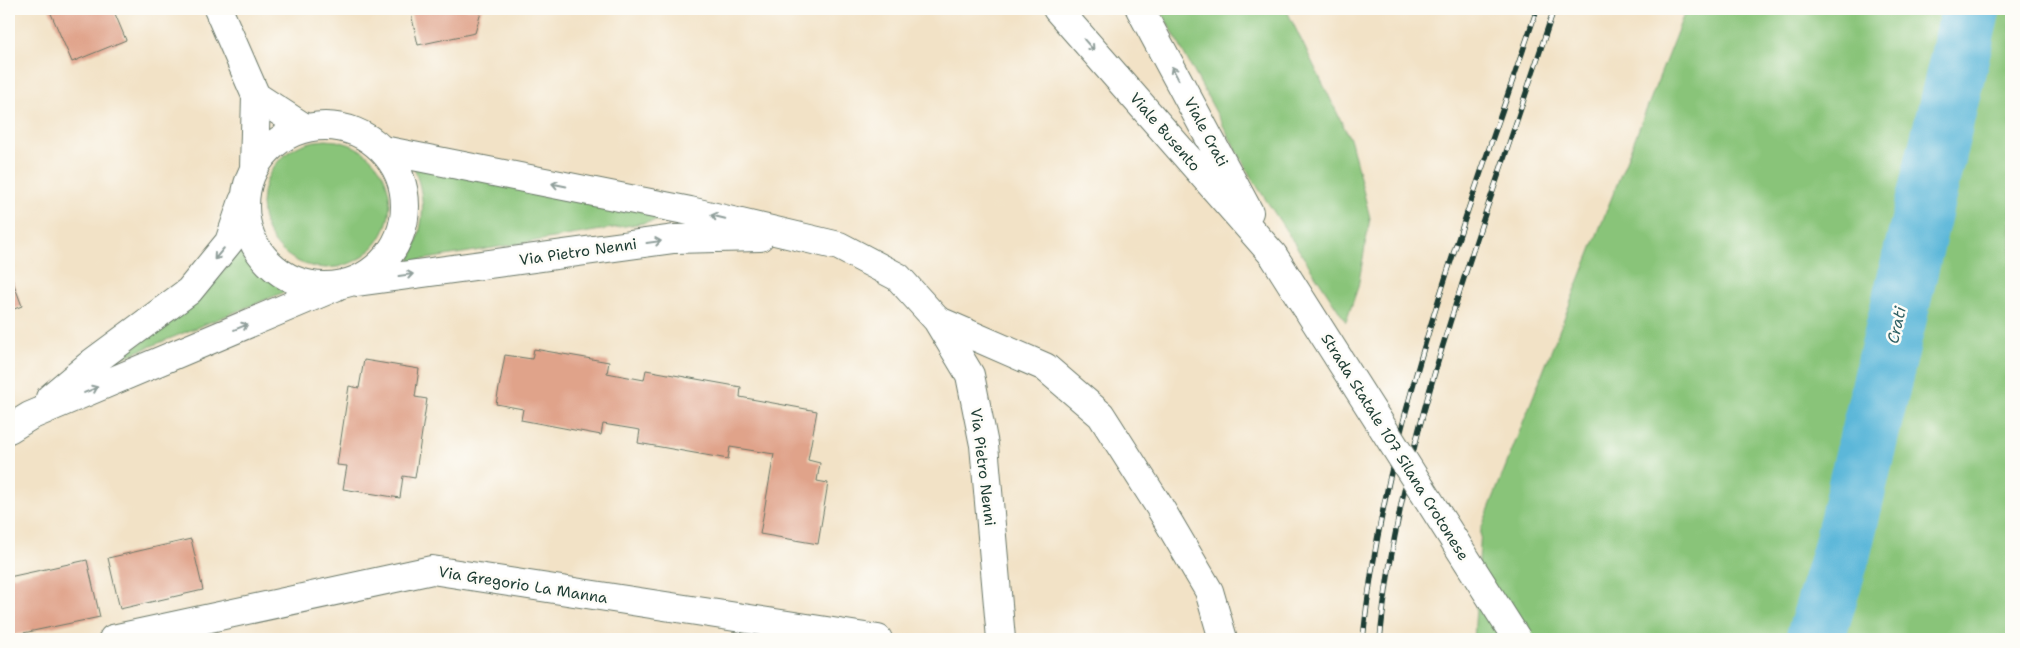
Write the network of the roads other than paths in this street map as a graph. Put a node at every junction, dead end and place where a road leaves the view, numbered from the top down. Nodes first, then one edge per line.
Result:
1 (218, 9) edge
2 (1057, 9) edge
3 (1140, 9) edge
4 (256, 96) junction
5 (305, 128) junction
6 (383, 150) junction
7 (254, 168) junction
8 (245, 194) junction
9 (800, 236) junction
10 (1273, 255) junction
11 (346, 284) junction
12 (937, 320) junction
13 (19, 422) edge
14 (113, 639) edge
15 (878, 639) edge
16 (1001, 639) edge
17 (1223, 639) edge
18 (1517, 639) edge

1 - 4 street
2 -> 10 street, Viale Busento
10 -> 3 street, Viale Crati
4 - 5 street
4 - 7 street
5 - 6 street
5 - 7 street
9 -> 6 street, Via Pietro Nenni
6 - 11 street
7 - 8 street
8 - 11 street
8 -> 13 street
11 -> 9 street, Via Pietro Nenni
9 - 12 street, Via Pietro Nenni
10 - 18 street, Strada Statale 107 Silana Crotonese, bridge
13 -> 11 street
12 - 16 street, Via Pietro Nenni
12 - 17 street
14 - 15 street, Via Gregorio La Manna

